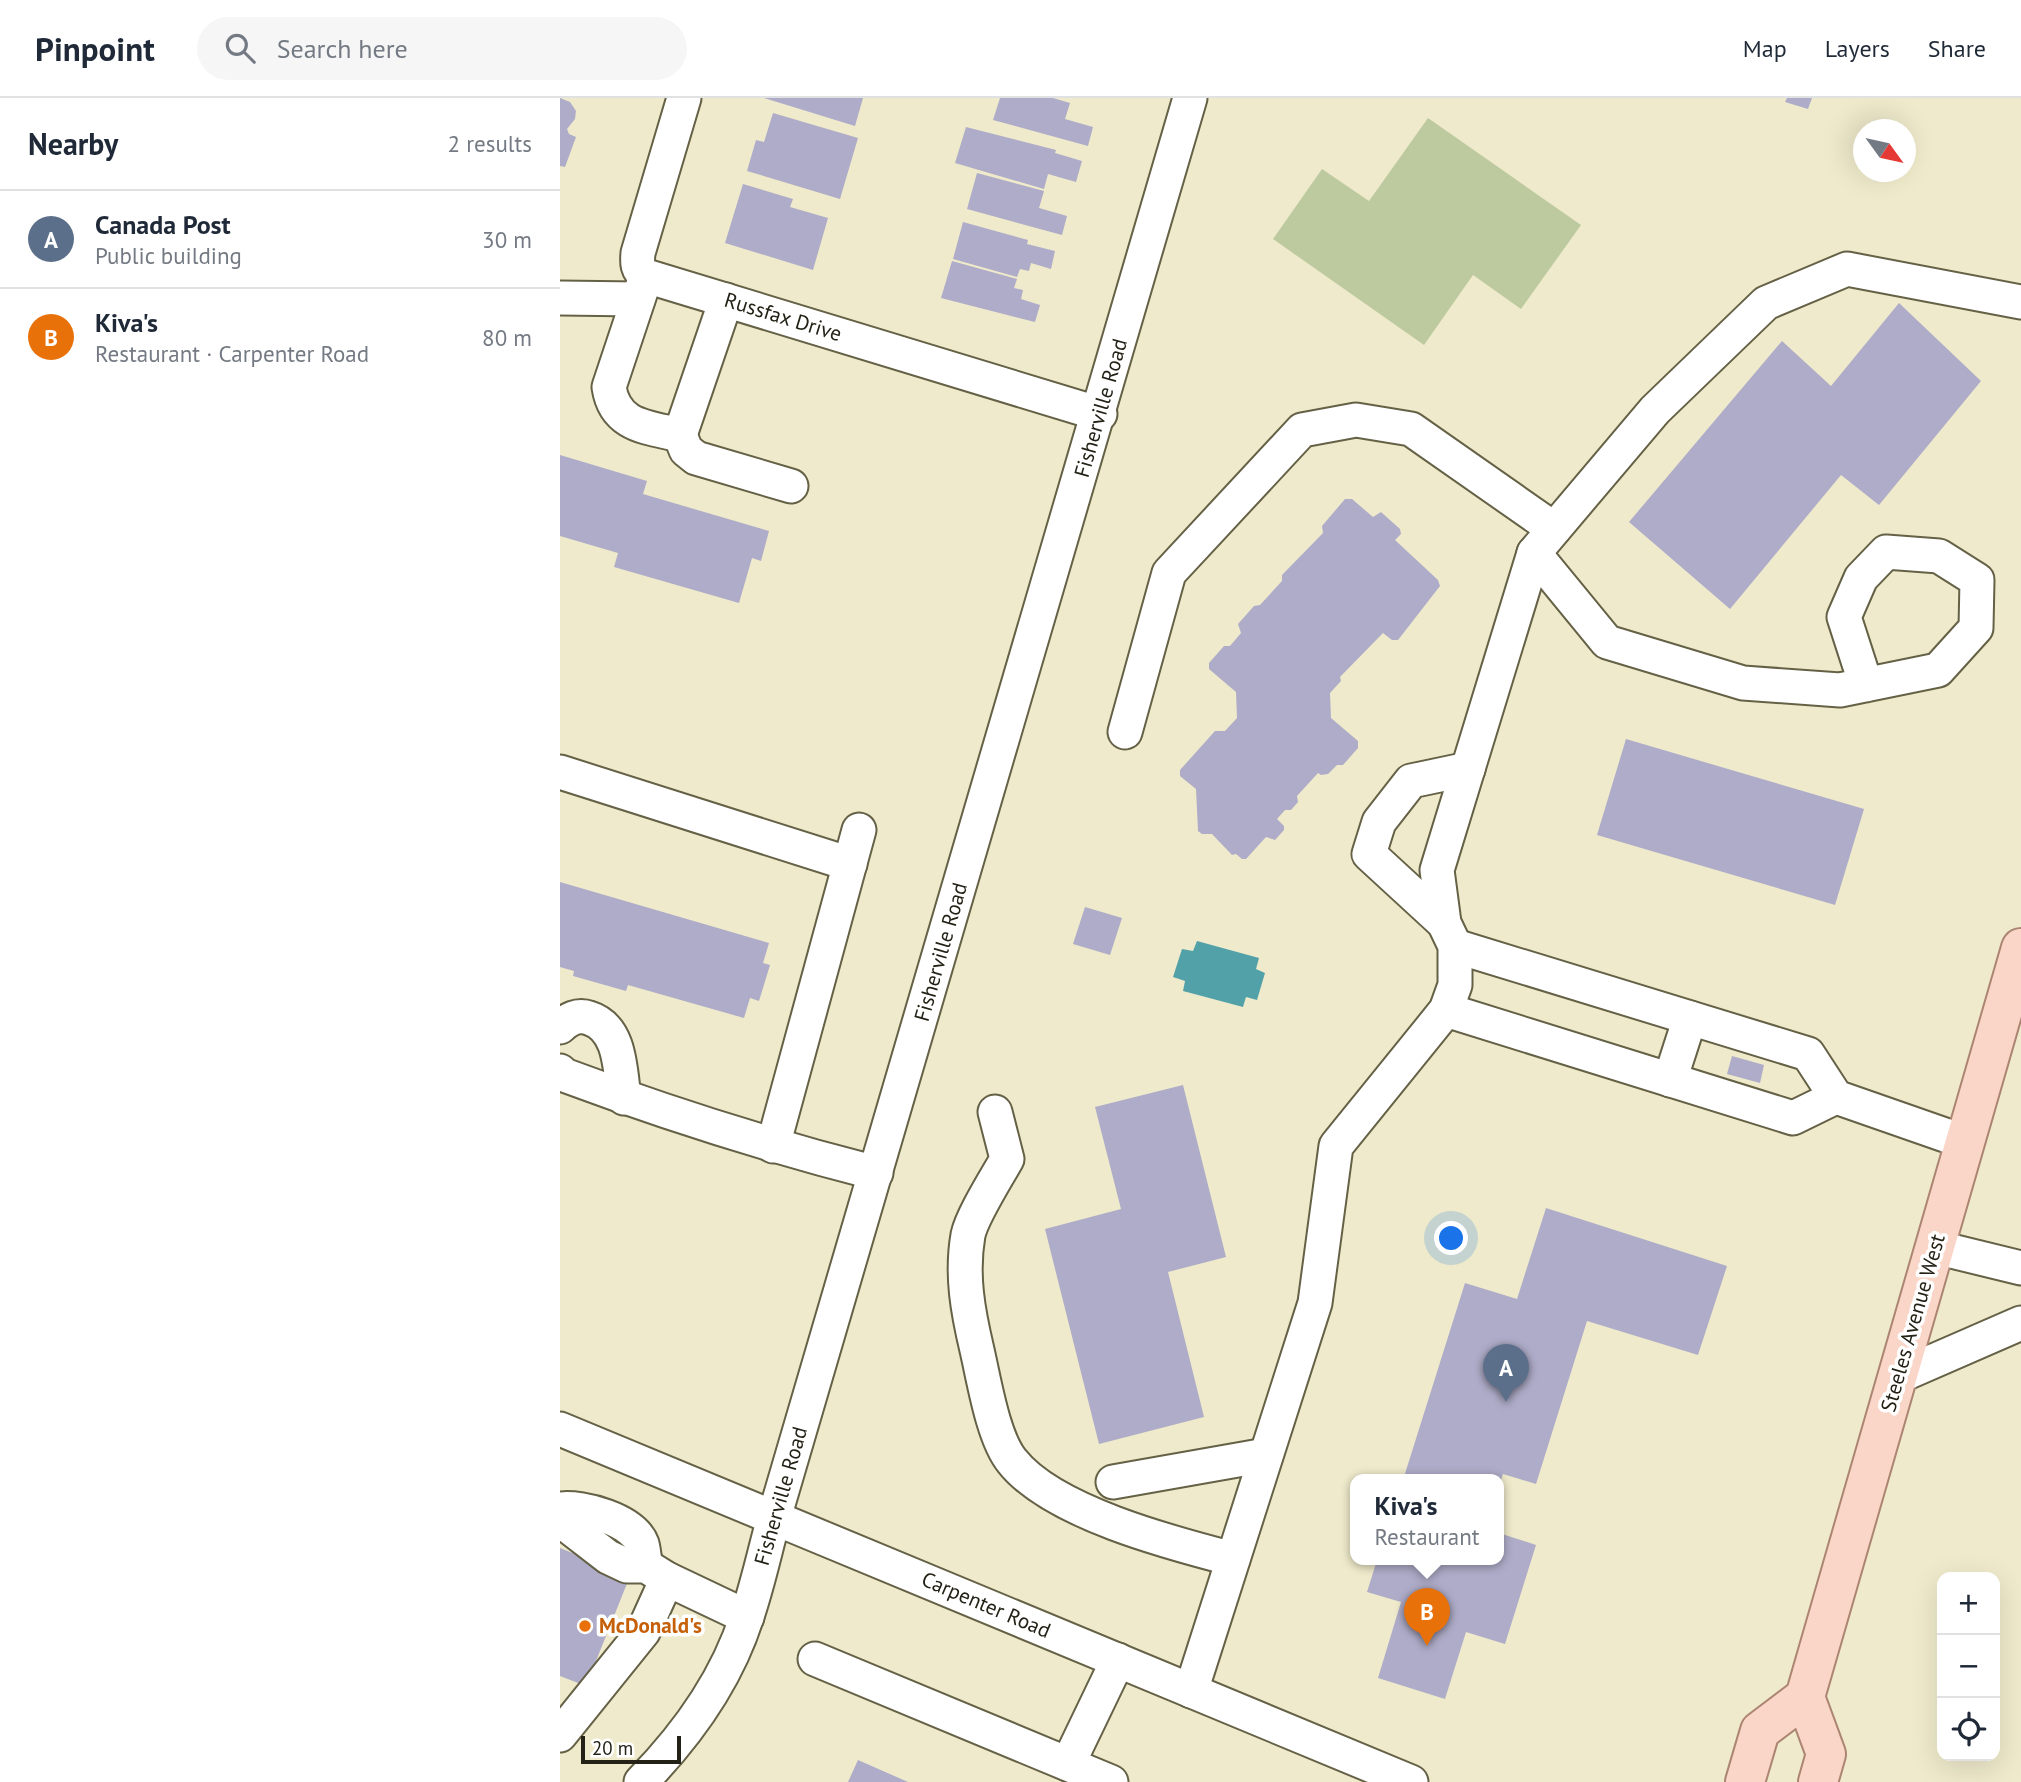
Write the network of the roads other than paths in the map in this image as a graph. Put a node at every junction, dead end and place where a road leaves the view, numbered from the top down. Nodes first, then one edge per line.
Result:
1 (684, 98) edge
2 (1190, 98) edge
3 (642, 288) junction
4 (560, 298) edge
5 (726, 300) junction
6 (2021, 302) edge
7 (1100, 414) junction
8 (680, 435) junction
9 (791, 486) dead end
10 (1544, 541) junction
11 (1866, 685) junction
12 (1125, 732) dead end
13 (1468, 769) junction
14 (560, 772) edge
15 (859, 831) dead end
16 (850, 864) junction
17 (1450, 934) junction
18 (2021, 948) edge
19 (1446, 1010) junction
20 (1690, 1018) junction
21 (560, 1027) edge
22 (560, 1071) edge
23 (1670, 1080) junction
24 (1836, 1097) junction
25 (624, 1098) junction
26 (995, 1112) dead end
27 (1965, 1142) junction
28 (774, 1146) junction
29 (876, 1173) junction
30 (1935, 1247) junction
31 (2021, 1268) edge
32 (2021, 1322) edge
33 (1897, 1377) junction
34 (560, 1429) edge
35 (1266, 1455) junction
36 (1113, 1482) dead end
37 (560, 1509) edge
38 (774, 1518) junction
39 (560, 1520) edge
40 (1233, 1559) junction
41 (657, 1573) junction
42 (747, 1617) junction
43 (815, 1659) dead end
44 (1118, 1660) junction
45 (1191, 1691) junction
46 (1805, 1697) junction
47 (560, 1735) edge
48 (1068, 1764) junction
49 (642, 1782) edge
50 (1111, 1782) edge
51 (1411, 1782) edge
52 (1745, 1782) edge
53 (1818, 1782) edge

1 - 3 street
2 - 7 street, Fisherville Road
3 - 4 street, Russfax Drive
3 - 5 street, Russfax Drive
3 - 8 street
5 - 7 street, Russfax Drive
5 - 8 street
6 - 10 street
7 - 29 street, Fisherville Road
8 - 9 street
10 - 11 street
10 - 12 street
10 - 13 street
11 - 11 street
13 - 17 street
13 - 17 street
14 - 16 street
15 - 16 street
16 - 28 street
17 - 19 street
17 - 20 street
18 - 27 main road, Steeles Avenue West
19 - 23 street
19 - 35 street
20 - 23 street
20 - 24 street
21 - 25 street
22 - 25 street
23 - 24 street
24 - 27 street
25 - 28 street
26 - 40 street
27 - 30 main road, Steeles Avenue West
28 - 29 street
29 - 38 street, Fisherville Road
30 - 31 street
30 - 33 main road, Steeles Avenue West
32 - 33 street
33 - 46 main road, Steeles Avenue West
34 - 38 street, Carpenter Road
35 - 36 street
35 - 40 street
37 - 41 street
38 - 42 street, Fisherville Road
38 - 44 street, Carpenter Road
39 - 41 street
40 - 45 street
41 - 42 street
41 - 47 street
42 - 49 street, Fisherville Road
43 - 48 street
44 - 45 street, Carpenter Road
44 - 48 street
45 - 51 street, Carpenter Road
46 - 52 main road
46 - 53 main road
48 - 50 street

